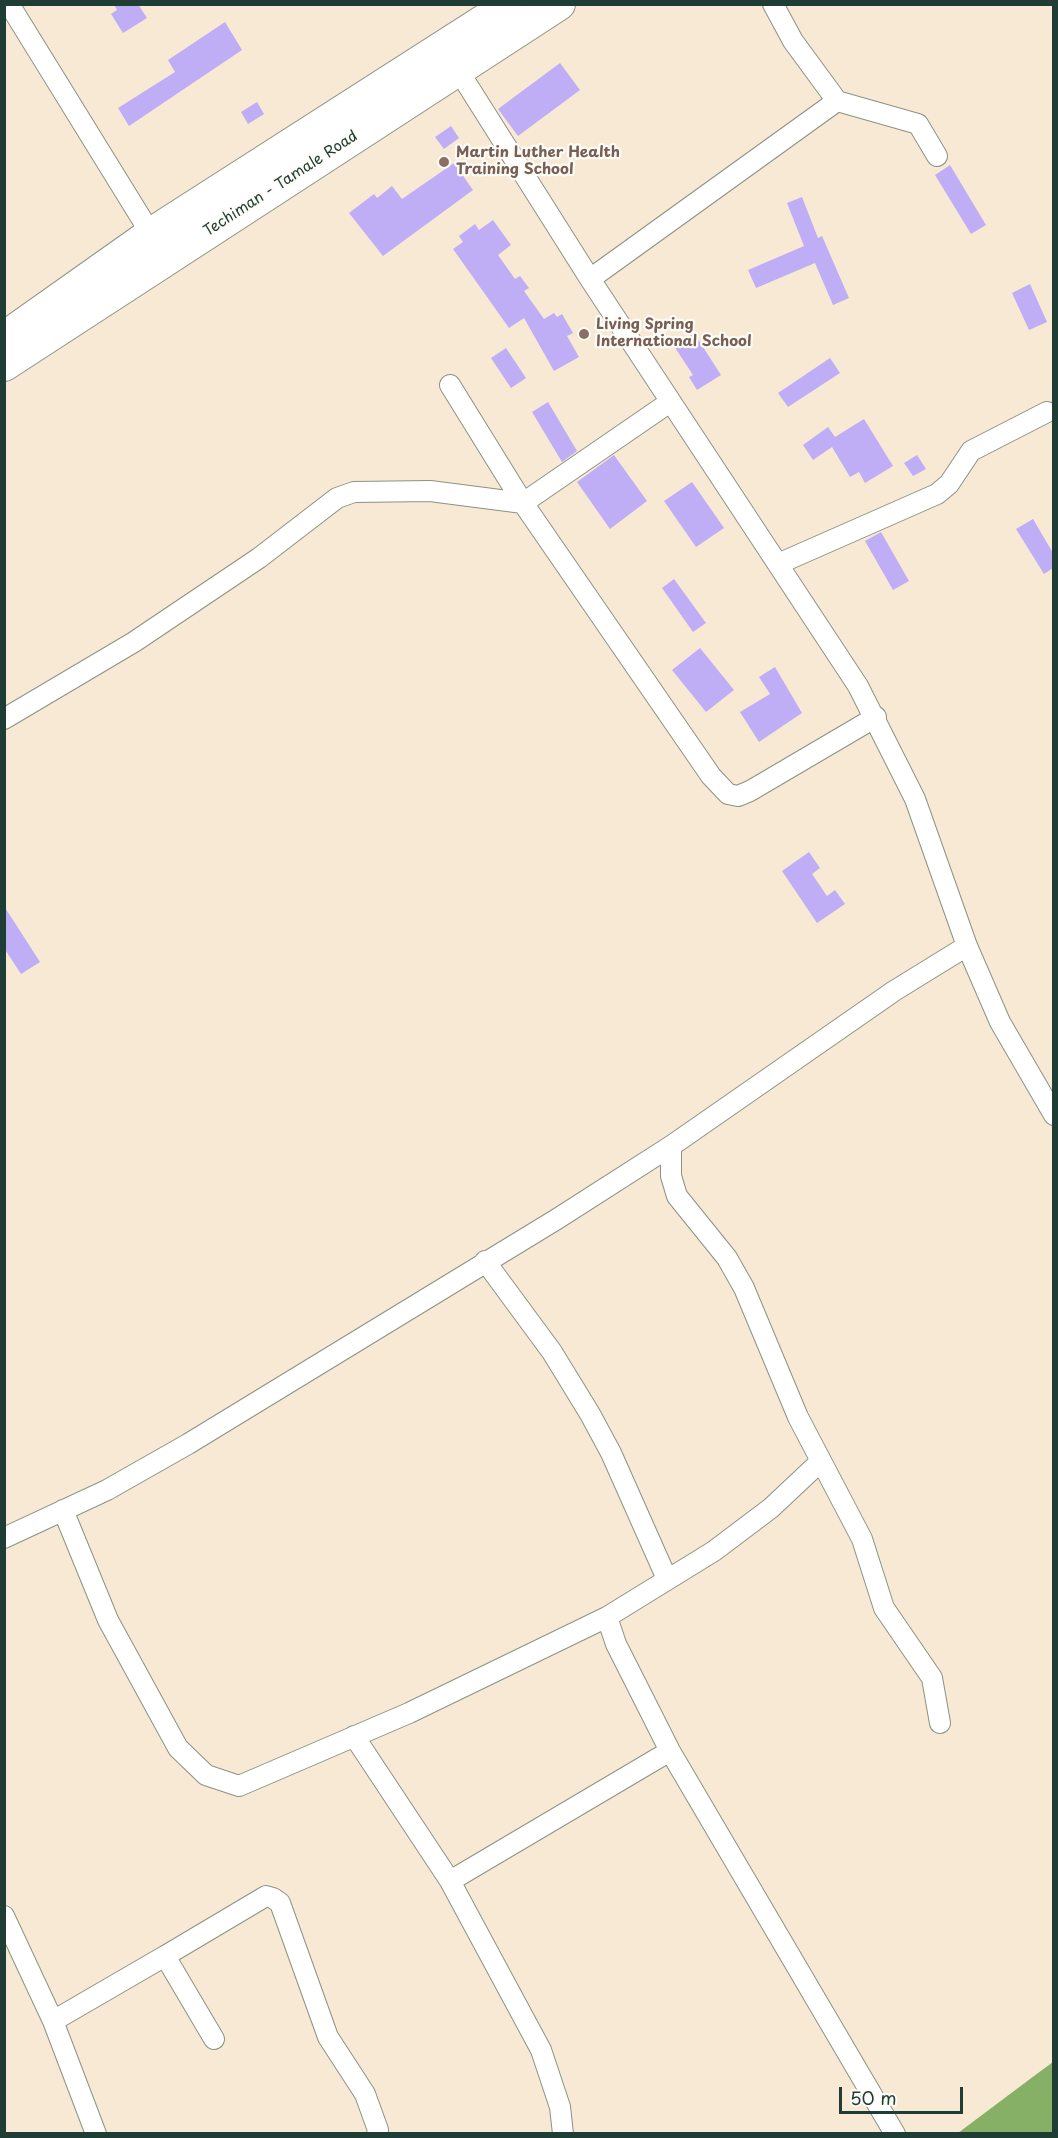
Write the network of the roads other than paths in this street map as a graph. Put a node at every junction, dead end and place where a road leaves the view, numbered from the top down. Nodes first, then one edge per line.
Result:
1 (9, 4) edge
2 (559, 4) edge
3 (773, 4) edge
4 (493, 9) edge
5 (458, 70) junction
6 (837, 101) junction
7 (937, 156) dead end
8 (151, 234) junction
9 (590, 279) junction
10 (4, 338) edge
11 (4, 365) edge
12 (450, 385) dead end
13 (669, 402) junction
14 (1047, 412) dead end
15 (523, 502) junction
16 (778, 564) junction
17 (876, 717) junction
18 (4, 719) edge
19 (968, 946) junction
20 (1053, 1115) edge
21 (671, 1146) junction
22 (485, 1260) junction
23 (821, 1461) junction
24 (63, 1510) junction
25 (4, 1538) edge
26 (667, 1579) junction
27 (607, 1617) junction
28 (940, 1723) dead end
29 (354, 1736) junction
30 (670, 1751) junction
31 (450, 1881) junction
32 (4, 1916) edge
33 (165, 1956) junction
34 (53, 2021) junction
35 (214, 2039) dead end
36 (96, 2133) edge
37 (377, 2133) edge
38 (563, 2133) edge
39 (895, 2133) edge

1 - 8 street
2 - 5 highway, Techiman - Tamale Road
3 - 6 street
4 - 8 highway, Techiman - Tamale Road
5 - 9 street
5 - 11 highway, Techiman - Tamale Road
6 - 7 street
6 - 9 street
8 - 10 highway, Techiman - Tamale Road
9 - 13 street
12 - 15 street
13 - 15 street
13 - 16 street
14 - 16 street
15 - 17 street
15 - 18 street
16 - 17 street
17 - 19 street
19 - 20 street
19 - 21 street
21 - 22 street
21 - 23 street
22 - 24 street
22 - 26 street
23 - 26 street
23 - 28 street
24 - 25 street
24 - 29 street
26 - 27 street
27 - 29 street
27 - 30 street
29 - 31 street
30 - 31 street
30 - 39 street
31 - 38 street
32 - 34 street
33 - 34 street
33 - 35 street
33 - 37 street
34 - 36 street

